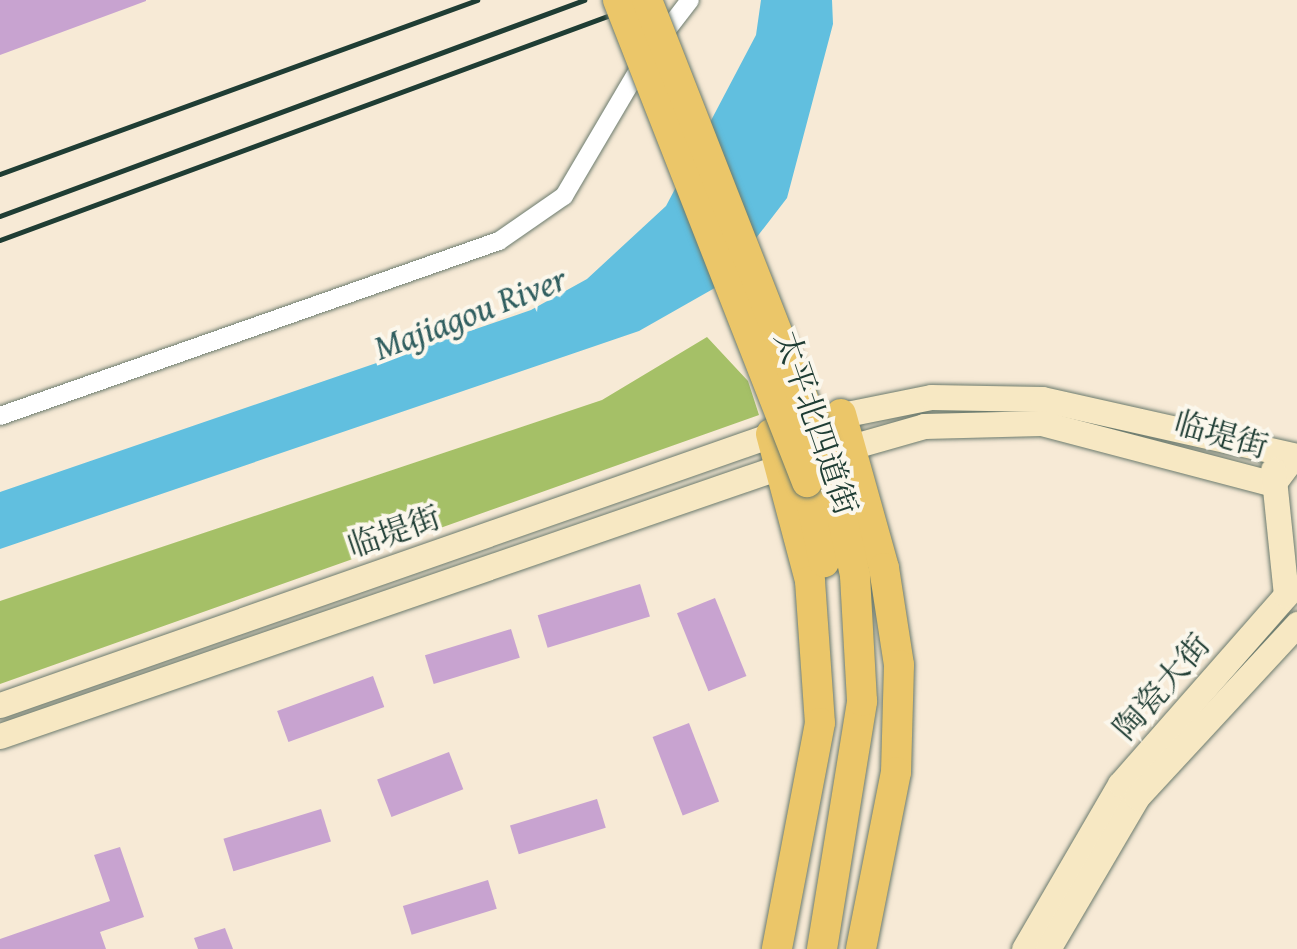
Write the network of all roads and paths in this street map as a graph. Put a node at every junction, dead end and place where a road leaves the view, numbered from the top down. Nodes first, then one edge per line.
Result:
1 (618, 0) edge
2 (647, 0) edge
3 (690, 0) edge
4 (841, 414) junction
5 (0, 416) edge
6 (771, 434) junction
7 (852, 447) junction
8 (1288, 456) edge
9 (780, 465) junction
10 (1285, 488) edge
11 (1297, 624) edge
12 (0, 705) edge
13 (0, 736) edge
14 (777, 949) edge
15 (794, 949) edge
16 (822, 949) edge
17 (861, 949) edge
18 (1024, 949) edge
19 (1048, 949) edge

1 - 15 main road, 太平北四道街, bridge
2 - 16 main road, 太平北四道街, bridge
3 - 5 street
4 - 6 street, 临堤街
4 - 7 main road, 太平北四道街
4 - 8 street, 临堤街
6 - 9 main road, 太平北四道街
6 - 12 street, 临堤街
7 - 9 street, 临堤街
7 - 10 street, 临堤街
7 - 17 main road, 太平北四道街
8 - 10 street, 临堤街
9 - 13 street, 临堤街
9 - 14 main road, 太平北四道街
10 - 18 street, 陶瓷大街
11 - 19 street, 陶瓷大街

